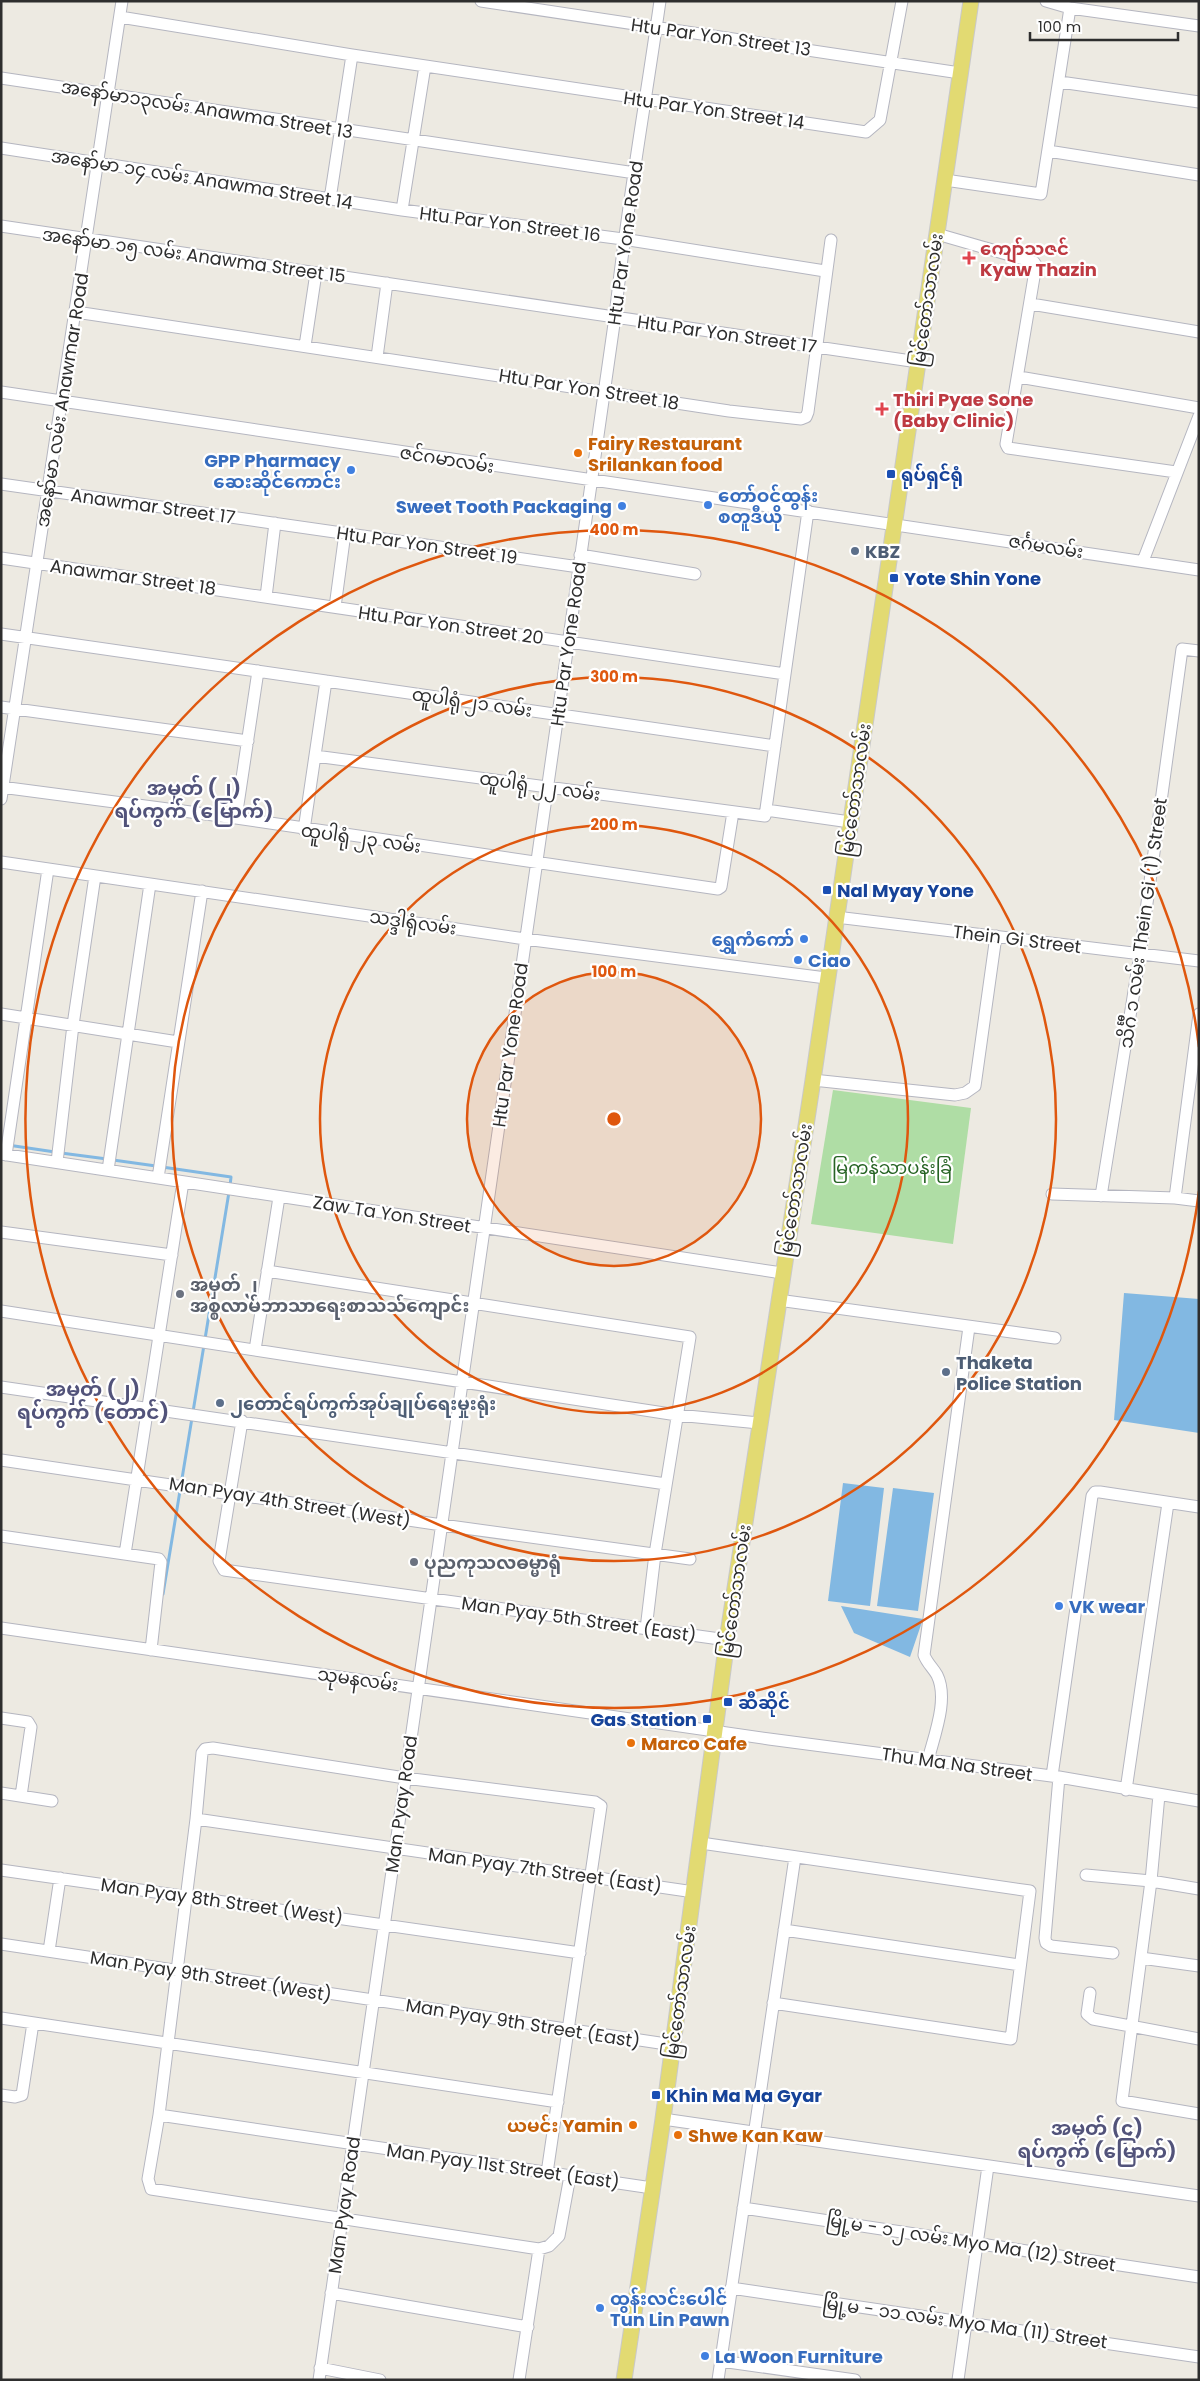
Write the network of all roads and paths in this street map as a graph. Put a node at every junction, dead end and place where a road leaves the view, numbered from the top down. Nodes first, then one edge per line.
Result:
1 (122, 1) edge
2 (481, 1) edge
3 (660, 1) edge
4 (902, 1) edge
5 (970, 1) edge
6 (1046, 1) edge
7 (1070, 8) junction
8 (120, 18) junction
9 (1199, 26) edge
10 (656, 27) junction
11 (352, 55) junction
12 (891, 62) junction
13 (425, 66) junction
14 (960, 73) junction
15 (1, 78) edge
16 (1060, 82) junction
17 (107, 94) junction
18 (646, 100) junction
19 (1199, 102) edge
20 (341, 129) junction
21 (413, 140) junction
22 (1, 148) edge
23 (1048, 151) junction
24 (96, 162) junction
25 (635, 173) junction
26 (1199, 175) edge
27 (945, 180) junction
28 (330, 199) junction
29 (402, 210) junction
30 (1, 226) edge
31 (937, 234) junction
32 (86, 238) junction
33 (623, 239) junction
34 (831, 240) dead end
35 (825, 271) junction
36 (316, 273) junction
37 (387, 283) junction
38 (1031, 304) junction
39 (76, 312) junction
40 (615, 317) junction
41 (1199, 332) edge
42 (305, 346) junction
43 (816, 347) junction
44 (377, 357) junction
45 (918, 362) junction
46 (1019, 377) junction
47 (604, 391) junction
48 (1, 392) edge
49 (62, 400) junction
50 (1199, 408) edge
51 (1199, 416) edge
52 (1176, 472) junction
53 (591, 481) junction
54 (1, 484) edge
55 (49, 490) junction
56 (808, 511) junction
57 (276, 523) junction
58 (894, 523) junction
59 (345, 534) junction
60 (1, 558) edge
61 (580, 561) junction
62 (1143, 561) junction
63 (38, 563) junction
64 (1199, 570) edge
65 (696, 574) dead end
66 (266, 597) junction
67 (335, 608) junction
68 (1, 634) edge
69 (26, 638) junction
70 (568, 642) junction
71 (1199, 651) edge
72 (258, 671) junction
73 (785, 674) junction
74 (326, 681) junction
75 (1, 706) edge
76 (16, 708) junction
77 (558, 715) junction
78 (248, 741) junction
79 (775, 746) junction
80 (314, 756) junction
81 (547, 787) junction
82 (2, 791) edge
83 (733, 812) junction
84 (766, 813) junction
85 (236, 818) junction
86 (850, 822) junction
87 (304, 830) junction
88 (1, 862) edge
89 (536, 864) junction
90 (48, 869) junction
91 (95, 876) junction
92 (150, 884) junction
93 (202, 891) junction
94 (836, 917) junction
95 (996, 936) junction
96 (525, 939) junction
97 (1140, 954) junction
98 (1199, 961) edge
99 (826, 978) junction
100 (1, 1014) edge
101 (1199, 1014) edge
102 (26, 1017) junction
103 (74, 1025) junction
104 (128, 1034) junction
105 (178, 1042) junction
106 (813, 1080) junction
107 (4, 1154) edge
108 (57, 1162) junction
109 (108, 1170) junction
110 (158, 1178) junction
111 (184, 1182) junction
112 (1052, 1194) dead end
113 (1101, 1196) junction
114 (279, 1197) junction
115 (1176, 1198) junction
116 (1199, 1201) edge
117 (484, 1228) junction
118 (1, 1232) edge
119 (172, 1255) junction
120 (267, 1271) junction
121 (782, 1273) junction
122 (778, 1300) junction
123 (473, 1303) junction
124 (1, 1311) edge
125 (969, 1327) junction
126 (159, 1335) junction
127 (1055, 1338) dead end
128 (255, 1350) junction
129 (462, 1382) junction
130 (1, 1387) edge
131 (148, 1407) junction
132 (677, 1415) junction
133 (242, 1421) junction
134 (759, 1423) junction
135 (452, 1453) junction
136 (1, 1460) edge
137 (138, 1479) junction
138 (666, 1484) junction
139 (230, 1493) junction
140 (1168, 1503) junction
141 (1199, 1507) edge
142 (442, 1525) junction
143 (1, 1536) edge
144 (125, 1554) junction
145 (655, 1554) junction
146 (690, 1559) dead end
147 (431, 1598) junction
148 (1, 1628) edge
149 (646, 1629) junction
150 (727, 1640) junction
151 (151, 1650) junction
152 (418, 1688) junction
153 (1, 1718) edge
154 (715, 1731) junction
155 (928, 1760) junction
156 (1055, 1777) junction
157 (405, 1778) junction
158 (1199, 1788) edge
159 (1126, 1790) junction
160 (1, 1794) edge
161 (1160, 1795) junction
162 (21, 1796) junction
163 (1198, 1800) edge
164 (52, 1801) dead end
165 (196, 1819) junction
166 (701, 1843) junction
167 (395, 1848) junction
168 (795, 1857) junction
169 (1, 1870) edge
170 (1086, 1875) dead end
171 (591, 1877) junction
172 (60, 1878) junction
173 (1151, 1881) junction
174 (1199, 1889) edge
175 (694, 1892) junction
176 (186, 1896) junction
177 (384, 1924) junction
178 (784, 1930) junction
179 (1, 1944) edge
180 (49, 1952) junction
181 (580, 1953) junction
182 (1113, 1953) dead end
183 (1141, 1958) junction
184 (1020, 1965) junction
185 (1199, 1966) edge
186 (177, 1971) junction
187 (1090, 1992) dead end
188 (373, 2000) junction
189 (774, 2003) junction
190 (1, 2018) edge
191 (33, 2023) junction
192 (1131, 2027) junction
193 (568, 2030) junction
194 (1199, 2039) edge
195 (168, 2043) junction
196 (673, 2045) junction
197 (363, 2072) junction
198 (1, 2095) edge
199 (558, 2102) junction
200 (1199, 2114) edge
201 (159, 2115) junction
202 (663, 2119) junction
203 (754, 2132) junction
204 (353, 2144) junction
205 (988, 2166) junction
206 (547, 2173) junction
207 (570, 2176) junction
208 (652, 2188) junction
209 (1199, 2196) edge
210 (743, 2208) junction
211 (342, 2217) junction
212 (977, 2243) junction
213 (539, 2249) junction
214 (1199, 2277) edge
215 (731, 2288) junction
216 (331, 2293) junction
217 (966, 2323) junction
218 (528, 2327) junction
219 (1199, 2357) edge
220 (721, 2360) junction
221 (320, 2368) junction
222 (319, 2380) edge
223 (380, 2380) edge
224 (520, 2380) edge
225 (624, 2380) edge
226 (718, 2380) edge
227 (855, 2380) edge
228 (958, 2380) edge

1 - 8 street, အနော်မာ လမ်း Anawmar Road
2 - 10 street, Htu Par Yon Street 13
3 - 10 street, Htu Par Yone Road
4 - 12 street, Htu Par Yon Street 14
5 - 14 main road, မြင်တော်သာလမ်း
6 - 7 street
7 - 9 street
7 - 16 street
8 - 11 street, Htu Par Yon Street 14
8 - 17 street, အနော်မာ လမ်း Anawmar Road
10 - 12 street, Htu Par Yon Street 13
10 - 18 street, Htu Par Yone Road
11 - 13 street, Htu Par Yon Street 14
11 - 20 street
12 - 14 street, Htu Par Yon Street 13
12 - 18 street, Htu Par Yon Street 14
13 - 18 street, Htu Par Yon Street 14
13 - 21 street
14 - 27 main road, မြင်တော်သာလမ်း
15 - 17 street, အနော်မာ၁၃လမ်း Anawma Street 13
16 - 19 street
16 - 23 street
17 - 20 street, အနော်မာ၁၃လမ်း Anawma Street 13
17 - 24 street, အနော်မာ လမ်း Anawmar Road
18 - 25 street, Htu Par Yone Road
20 - 21 street, အနော်မာ၁၃လမ်း Anawma Street 13
20 - 28 street
21 - 25 street, အနော်မာ၁၃လမ်း Anawma Street 13
21 - 29 street
22 - 24 street, အနော်မာ ၁၄ လမ်း Anawma Street 14
23 - 26 street
23 - 27 street
24 - 28 street, အနော်မာ ၁၄ လမ်း Anawma Street 14
24 - 32 street, အနော်မာ လမ်း Anawmar Road
25 - 33 street, Htu Par Yone Road
27 - 31 main road, မြင်တော်သာလမ်း
28 - 29 street, အနော်မာ ၁၄ လမ်း Anawma Street 14
29 - 33 street, Htu Par Yon Street 16
30 - 32 street, အနော်မာ ၁၅ လမ်း Anawma Street 15
31 - 38 street
31 - 45 main road, မြင်တော်သာလမ်း
32 - 36 street, အနော်မာ ၁၅ လမ်း Anawma Street 15
32 - 39 street, အနော်မာ လမ်း Anawmar Road
33 - 35 street, Htu Par Yon Street 16
33 - 40 street, Htu Par Yone Road
34 - 35 street
35 - 43 street
36 - 37 street, အနော်မာ ၁၅ လမ်း Anawma Street 15
36 - 42 street
37 - 40 street, Htu Par Yon Street 17
37 - 44 street
38 - 41 street
38 - 46 street
39 - 42 street, Htu Par Yon Street 18
39 - 49 street, အနော်မာ လမ်း Anawmar Road
40 - 43 street, Htu Par Yon Street 17
40 - 47 street, Htu Par Yone Road
42 - 44 street, Htu Par Yon Street 18
43 - 45 street, Htu Par Yon Street 17
43 - 47 street, Htu Par Yon Street 18
44 - 47 street, Htu Par Yon Street 18
45 - 58 main road, မြင်တော်သာလမ်း
46 - 50 street
46 - 52 street
47 - 53 street, Htu Par Yone Road
48 - 49 street, ဇင်ဂမာလမ်း
49 - 53 street, ဇင်ဂမာလမ်း
49 - 55 street, အနော်မာ လမ်း Anawmar Road
51 - 52 street
52 - 62 street
53 - 56 street, ဇင်ဂမာလမ်း
53 - 61 street, Htu Par Yone Road
54 - 55 street, Anawmar Street 17
55 - 57 street, Anawmar Street 17
55 - 63 street, အနော်မာ လမ်း Anawmar Road
56 - 58 street, ဇင်ဂမာလမ်း
56 - 73 street
57 - 59 street, Htu Par Yon Street 19
57 - 66 street
58 - 62 street, ဇင်္ဂမလမ်း
58 - 86 main road, မြင်တော်သာလမ်း
59 - 61 street, Htu Par Yon Street 19
59 - 67 street
60 - 63 street, Anawmar Street 18
61 - 65 street, Htu Par Yon Street 19
61 - 70 street, Htu Par Yone Road
62 - 64 street, ဇင်္ဂမလမ်း
63 - 66 street, Anawmar Street 18
63 - 69 street, အနော်မာ လမ်း Anawmar Road
66 - 67 street, Htu Par Yon Street 20
67 - 70 street, Htu Par Yon Street 20
68 - 69 street, ထူပါရုံ ၂၁ လမ်း
69 - 72 street, ထူပါရုံ ၂၁ လမ်း
69 - 76 street, အနော်မာ လမ်း Anawmar Road
70 - 73 street, Htu Par Yon Street 20
70 - 77 street, Htu Par Yone Road
71 - 97 street, သိင်္ဂီ ၁ လမ်း Thein Gi (1) Street
72 - 74 street, ထူပါရုံ ၂၁ လမ်း
72 - 78 street
73 - 79 street
74 - 77 street, ထူပါရုံ ၂၁ လမ်း
74 - 80 street
75 - 76 street
76 - 78 street
76 - 82 street, အနော်မာ လမ်း Anawmar Road
77 - 79 street, ထူပါရုံ ၂၁ လမ်း
77 - 81 street, Htu Par Yone Road
78 - 85 street
79 - 84 street
80 - 81 street, ထူပါရုံ ၂၂ လမ်း
80 - 87 street
81 - 83 street, ထူပါရုံ ၂၂ လမ်း
81 - 89 street, Htu Par Yone Road
82 - 85 street, ထူပါရုံ ၂၃ လမ်း
83 - 84 street, ထူပါရုံ ၂၂ လမ်း
83 - 89 street, ထူပါရုံ ၂၃ လမ်း
84 - 86 street, ထူပါရုံ ၂၂ လမ်း
85 - 87 street, ထူပါရုံ ၂၃ လမ်း
86 - 94 main road, မြင်တော်သာလမ်း
87 - 89 street, ထူပါရုံ ၂၃ လမ်း
88 - 90 street, သဒ္ဒါရုံလမ်း
89 - 96 street, Htu Par Yone Road
90 - 91 street, သဒ္ဒါရုံလမ်း
90 - 102 street
91 - 92 street, သဒ္ဒါရုံလမ်း
91 - 103 street
92 - 93 street, သဒ္ဒါရုံလမ်း
92 - 104 street
93 - 96 street, သဒ္ဒါရုံလမ်း
93 - 105 street
94 - 95 street, Thein Gi Street
94 - 99 main road, မြင်တော်သာလမ်း
95 - 97 street, Thein Gi Street
95 - 106 street
96 - 99 street, သဒ္ဒါရုံလမ်း
96 - 117 street, Htu Par Yone Road
97 - 98 street, Thein Gi Street
97 - 113 street, သိင်္ဂီ ၁ လမ်း Thein Gi (1) Street
99 - 106 main road, မြင်တော်သာလမ်း
100 - 102 street
101 - 115 street
102 - 103 street
102 - 107 street
103 - 104 street
103 - 108 street
104 - 105 street
104 - 109 street
105 - 110 street
106 - 121 main road, မြင်တော်သာလမ်း
107 - 108 street, Zaw Ta Yon Street
108 - 109 street, Zaw Ta Yon Street
109 - 110 street, Zaw Ta Yon Street
110 - 111 street, Zaw Ta Yon Street
111 - 114 street, Zaw Ta Yon Street
111 - 119 street
112 - 113 street
113 - 115 street
114 - 117 street, Zaw Ta Yon Street
114 - 120 street
115 - 116 street
117 - 121 street, Zaw Ta Yon Street
117 - 123 street, Man Pyay Road
118 - 119 street
119 - 126 street
120 - 123 street
120 - 128 street
121 - 122 main road, မြင်တော်သာလမ်း
122 - 125 street
122 - 134 main road, မြင်တော်သာလမ်း
123 - 129 street, Man Pyay Road
123 - 132 street
124 - 126 street
125 - 127 street
125 - 155 street
126 - 128 street
126 - 131 street
128 - 129 street
129 - 132 street
129 - 135 street, Man Pyay Road
130 - 131 street
131 - 133 street
131 - 137 street
132 - 134 street
132 - 138 street
133 - 135 street
133 - 139 street
134 - 150 main road, မြင်တော်သာလမ်း
135 - 138 street
135 - 142 street, Man Pyay Road
136 - 137 street, Man Pyay 4th Street (West)
137 - 139 street, Man Pyay 4th Street (West)
137 - 144 street
138 - 145 street
139 - 142 street, Man Pyay 4th Street (West)
139 - 147 street, Man Pyay 5th Street (East)
140 - 141 street
140 - 156 street
140 - 159 street
142 - 145 street, Man Pyay 4th Street (West)
142 - 147 street, Man Pyay Road
143 - 144 street
144 - 151 street
145 - 146 street, Man Pyay 4th Street (West)
145 - 149 street
147 - 149 street, Man Pyay 5th Street (East)
147 - 152 street, Man Pyay Road
148 - 151 street, သုမနလမ်း
149 - 150 street, Man Pyay 5th Street (East)
150 - 154 main road, မြင်တော်သာလမ်း
151 - 152 street, သုမနလမ်း
152 - 154 street, သုမနလမ်း
152 - 157 street, Man Pyay Road
153 - 162 street
154 - 155 street, Thu Ma Na Street
154 - 166 main road, မြင်တော်သာလမ်း
155 - 156 street, Thu Ma Na Street
156 - 159 street, Thu Ma Na Street
156 - 182 street
157 - 165 street
157 - 167 street, Man Pyay Road
157 - 171 street
158 - 163 street
159 - 161 street, Thu Ma Na Street
160 - 162 street
161 - 163 street, Thu Ma Na Street
161 - 173 street
162 - 164 street
165 - 167 street, Man Pyay 7th Street (East)
165 - 176 street
166 - 168 street
166 - 175 main road, မြင်တော်သာလမ်း
167 - 171 street, Man Pyay 7th Street (East)
167 - 177 street, Man Pyay Road
168 - 178 street
168 - 184 street
169 - 172 street, Man Pyay 8th Street (West)
170 - 173 street
171 - 175 street, Man Pyay 7th Street (East)
171 - 181 street
172 - 176 street, Man Pyay 8th Street (West)
172 - 180 street
173 - 174 street
173 - 183 street
175 - 196 main road, မြင်တော်သာလမ်း
176 - 177 street, Man Pyay 8th Street (West)
176 - 186 street
177 - 181 street, Man Pyay 8th Street (West)
177 - 188 street, Man Pyay Road
178 - 184 street
178 - 189 street
179 - 180 street, Man Pyay 9th Street (West)
180 - 186 street, Man Pyay 9th Street (West)
181 - 193 street
183 - 185 street
183 - 192 street
184 - 189 street
186 - 188 street, Man Pyay 9th Street (West)
186 - 195 street
187 - 192 street
188 - 193 street, Man Pyay 9th Street (East)
188 - 197 street, Man Pyay Road
189 - 203 street
190 - 191 street
191 - 195 street
191 - 198 street
192 - 194 street
192 - 200 street
193 - 196 street, Man Pyay 9th Street (East)
193 - 199 street
195 - 197 street
195 - 201 street
196 - 202 main road, မြင်တော်သာလမ်း
197 - 199 street
197 - 204 street, Man Pyay Road
199 - 206 street
201 - 204 street, Man Pyay 11st Street (East)
201 - 211 street
202 - 203 street
202 - 208 main road, မြင်တော်သာလမ်း
203 - 205 street
203 - 210 street
204 - 206 street, Man Pyay 11st Street (East)
204 - 211 street, Man Pyay Road
205 - 209 street
205 - 212 street
206 - 207 street, Man Pyay 11st Street (East)
207 - 208 street, Man Pyay 11st Street (East)
207 - 213 street
208 - 225 main road, မြင်တော်သာလမ်း
210 - 212 street, မြို့မ - ၁၂ လမ်း Myo Ma (12) Street
210 - 215 street
211 - 213 street
211 - 216 street, Man Pyay Road
212 - 214 street, မြို့မ - ၁၂ လမ်း Myo Ma (12) Street
212 - 217 street
213 - 218 street
215 - 217 street, မြို့မ - ၁၁ လမ်း Myo Ma (11) Street
215 - 220 street
216 - 218 street
216 - 221 street, Man Pyay Road
217 - 219 street, မြို့မ - ၁၁ လမ်း Myo Ma (11) Street
217 - 228 street
218 - 224 street
220 - 226 street
220 - 227 street
221 - 222 street, Man Pyay Road
221 - 223 street

